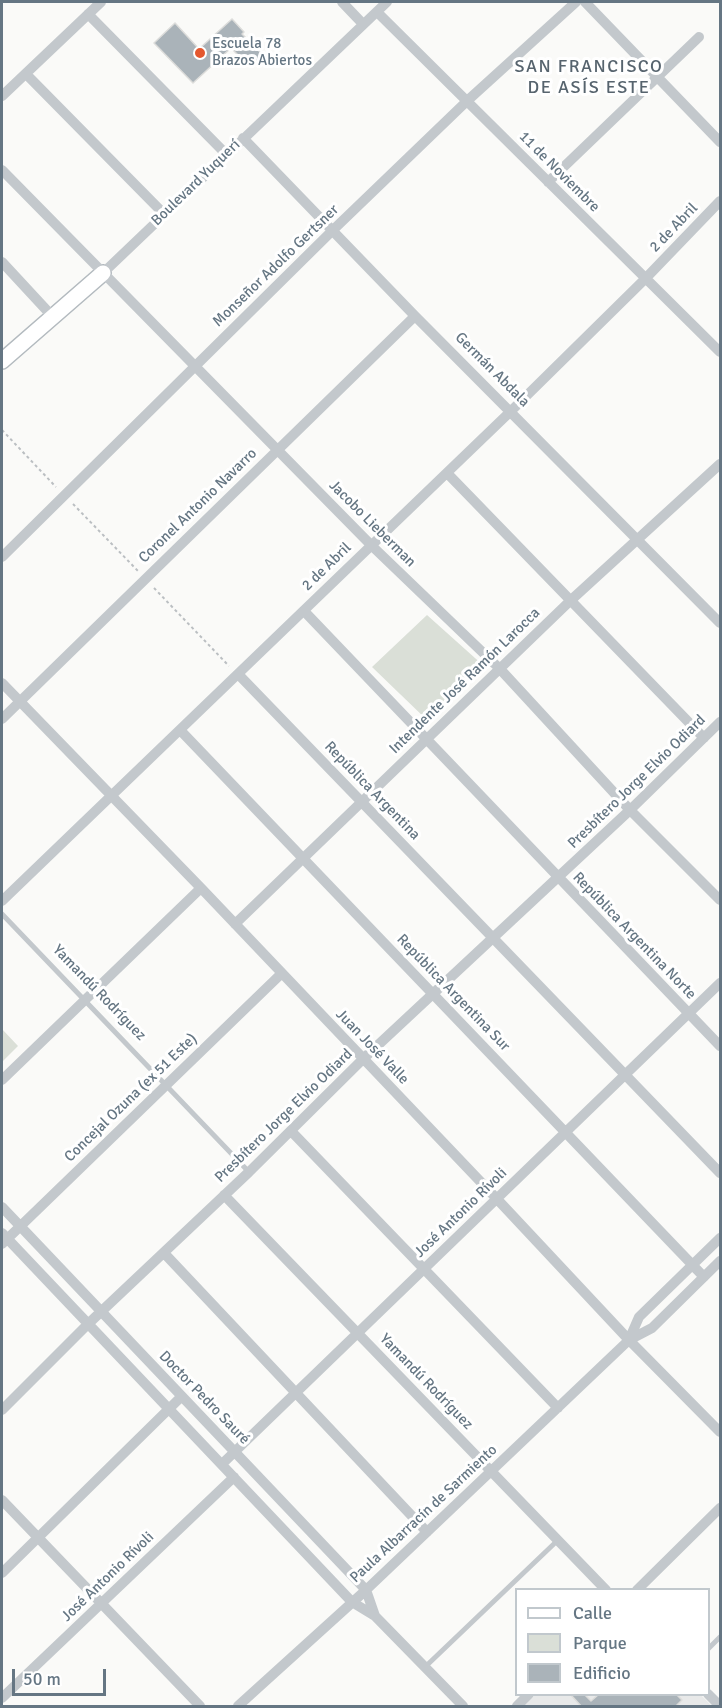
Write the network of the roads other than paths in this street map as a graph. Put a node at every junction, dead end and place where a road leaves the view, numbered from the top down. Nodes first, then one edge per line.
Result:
1 (101, 2) edge
2 (342, 2) edge
3 (387, 2) edge
4 (576, 2) edge
5 (585, 2) edge
6 (377, 12) junction
7 (88, 14) junction
8 (363, 24) junction
9 (699, 37) dead end
10 (26, 74) junction
11 (658, 77) junction
12 (2, 96) edge
13 (467, 101) junction
14 (243, 138) junction
15 (720, 142) edge
16 (226, 154) junction
17 (2, 170) edge
18 (548, 182) junction
19 (720, 201) edge
20 (165, 215) junction
21 (333, 230) junction
22 (2, 262) edge
23 (103, 273) junction
24 (645, 279) junction
25 (52, 316) junction
26 (415, 316) junction
27 (720, 352) edge
28 (2, 361) edge
29 (195, 365) junction
30 (511, 411) junction
31 (277, 450) junction
32 (720, 464) edge
33 (447, 473) junction
34 (638, 540) junction
35 (371, 545) junction
36 (2, 557) edge
37 (570, 601) junction
38 (304, 611) junction
39 (720, 623) edge
40 (500, 669) junction
41 (238, 674) junction
42 (2, 683) edge
43 (20, 701) junction
44 (2, 718) edge
45 (720, 722) edge
46 (180, 730) junction
47 (704, 738) junction
48 (426, 739) junction
49 (111, 796) junction
50 (361, 801) junction
51 (630, 810) junction
52 (302, 859) junction
53 (558, 878) junction
54 (201, 888) junction
55 (720, 900) edge
56 (2, 901) edge
57 (2, 914) edge
58 (235, 924) junction
59 (494, 937) junction
60 (281, 974) junction
61 (720, 983) edge
62 (433, 993) junction
63 (85, 1000) junction
64 (689, 1014) junction
65 (720, 1046) edge
66 (363, 1059) junction
67 (625, 1075) junction
68 (2, 1080) edge
69 (167, 1084) junction
70 (291, 1131) junction
71 (567, 1133) junction
72 (249, 1173) junction
73 (720, 1173) edge
74 (224, 1195) junction
75 (497, 1199) junction
76 (2, 1207) edge
77 (20, 1226) junction
78 (720, 1238) edge
79 (3, 1239) edge
80 (164, 1253) junction
81 (720, 1261) edge
82 (692, 1265) junction
83 (423, 1270) junction
84 (704, 1277) junction
85 (101, 1312) junction
86 (88, 1324) junction
87 (358, 1332) junction
88 (629, 1340) junction
89 (296, 1393) junction
90 (181, 1397) junction
91 (558, 1408) junction
92 (168, 1409) junction
93 (2, 1410) edge
94 (720, 1432) edge
95 (235, 1452) junction
96 (222, 1464) junction
97 (491, 1471) junction
98 (234, 1477) junction
99 (2, 1500) edge
100 (720, 1508) edge
101 (427, 1532) junction
102 (38, 1539) junction
103 (558, 1540) junction
104 (2, 1573) edge
105 (604, 1588) edge
106 (639, 1588) edge
107 (366, 1590) junction
108 (352, 1602) junction
109 (102, 1604) junction
110 (375, 1616) junction
111 (425, 1668) junction
112 (528, 1696) edge
113 (709, 1696) edge
114 (2, 1698) edge
115 (200, 1707) edge
116 (238, 1707) edge
117 (463, 1707) edge
118 (517, 1707) edge
119 (720, 1707) edge

1 - 7 street
2 - 8 street
3 - 6 street, Boulevard Yuquerí
4 - 13 street, Monseñor Adolfo Gertsner
5 - 11 street
6 - 8 street, Boulevard Yuquerí
6 - 13 street, 11 de Noviembre
7 - 10 street
7 - 16 street
8 - 14 street, Boulevard Yuquerí
9 - 11 street
10 - 12 street
10 - 20 street
11 - 15 street
11 - 18 street
13 - 18 street, 11 de Noviembre
13 - 21 street, Monseñor Adolfo Gertsner
14 - 16 street, Boulevard Yuquerí
14 - 21 street, Germán Abdala
16 - 20 street, Boulevard Yuquerí
17 - 23 street, Jacobo Lieberman
18 - 24 street, 11 de Noviembre
19 - 24 street, 2 de Abril
20 - 23 street, Boulevard Yuquerí
21 - 26 street, Germán Abdala
21 - 29 street, Monseñor Adolfo Gertsner
22 - 25 street
23 - 25 street, Boulevard Yuquerí
23 - 29 street, Jacobo Lieberman
24 - 27 street, 11 de Noviembre
24 - 30 street, 2 de Abril
25 - 28 street, Boulevard Yuquerí
26 - 30 street, Germán Abdala
26 - 31 street, Coronel Antonio Navarro
29 - 31 street, Jacobo Lieberman
29 - 36 street, Monseñor Adolfo Gertsner
30 - 33 street, 2 de Abril
30 - 34 street, Germán Abdala
31 - 35 street, Jacobo Lieberman
31 - 43 street, Coronel Antonio Navarro
32 - 34 street, Intendente José Ramón Larocca
33 - 35 street, 2 de Abril
33 - 37 street
34 - 37 street, Intendente José Ramón Larocca
34 - 39 street, Germán Abdala
35 - 38 street, 2 de Abril
35 - 40 street, Jacobo Lieberman
37 - 40 street, Intendente José Ramón Larocca
37 - 47 street
38 - 41 street, 2 de Abril
38 - 48 street, República Argentina Norte
40 - 48 street, Intendente José Ramón Larocca
40 - 51 street, Jacobo Lieberman
41 - 46 street, 2 de Abril
41 - 50 street, República Argentina
42 - 43 street, Juan José Valle
43 - 44 street, Coronel Antonio Navarro
43 - 49 street, Juan José Valle
45 - 47 street, Presbítero Jorge Elvio Odiard
46 - 49 street, 2 de Abril
46 - 52 street, República Argentina Sur
47 - 51 street, Presbítero Jorge Elvio Odiard
48 - 50 street, Intendente José Ramón Larocca
48 - 53 street, República Argentina Norte
49 - 54 street, Juan José Valle
49 - 56 street, 2 de Abril
50 - 52 street, Intendente José Ramón Larocca
50 - 59 street, República Argentina
51 - 53 street, Presbítero Jorge Elvio Odiard
51 - 55 street, Jacobo Lieberman
52 - 58 street, Intendente José Ramón Larocca
52 - 62 street, República Argentina Sur
53 - 59 street, Presbítero Jorge Elvio Odiard
53 - 64 street, República Argentina Norte
54 - 58 street, Juan José Valle
54 - 63 street
57 - 63 lane, Yamandú Rodríguez
58 - 60 street, Juan José Valle
59 - 62 street, Presbítero Jorge Elvio Odiard
59 - 67 street, República Argentina
60 - 66 street, Juan José Valle
60 - 69 street, Concejal Ozuna (ex 51 Este)
61 - 64 street, José Antonio Rívoli
62 - 66 street, Presbítero Jorge Elvio Odiard
62 - 71 street, República Argentina Sur
63 - 68 street
63 - 69 lane, Yamandú Rodríguez
64 - 65 street, República Argentina Norte
64 - 67 street, José Antonio Rívoli
66 - 70 street, Presbítero Jorge Elvio Odiard
66 - 75 street, Juan José Valle
67 - 71 street, José Antonio Rívoli
67 - 73 street, República Argentina
69 - 72 lane, Yamandú Rodríguez
69 - 77 street, Concejal Ozuna (ex 51 Este)
70 - 72 street, Presbítero Jorge Elvio Odiard
70 - 83 street
71 - 75 street, José Antonio Rívoli
71 - 82 street, República Argentina Sur
72 - 74 street, Presbítero Jorge Elvio Odiard
74 - 80 street, Presbítero Jorge Elvio Odiard
74 - 87 street, Yamandú Rodríguez
75 - 83 street, José Antonio Rívoli
75 - 88 street, Juan José Valle
76 - 77 street, Doctor Pedro Sauré
77 - 79 street, Concejal Ozuna (ex 51 Este)
77 - 85 street, Doctor Pedro Sauré
78 - 82 street, Paula Albarracín de Sarmiento
79 - 86 street, Doctor Pedro Sauré
80 - 85 street, Presbítero Jorge Elvio Odiard
80 - 89 street
81 - 84 street, Paula Albarracín de Sarmiento
82 - 84 street, República Argentina Sur
82 - 88 street, Paula Albarracín de Sarmiento
83 - 87 street, José Antonio Rívoli
83 - 91 street
84 - 88 street, Paula Albarracín de Sarmiento
85 - 86 street, Presbítero Jorge Elvio Odiard
85 - 90 street, Doctor Pedro Sauré
86 - 92 street, Doctor Pedro Sauré
86 - 93 street, Presbítero Jorge Elvio Odiard
87 - 89 street, José Antonio Rívoli
87 - 97 street, Yamandú Rodríguez
88 - 91 street, Paula Albarracín de Sarmiento
88 - 94 street, Juan José Valle
89 - 95 street, José Antonio Rívoli
89 - 101 street
90 - 92 street
90 - 95 street, Doctor Pedro Sauré
91 - 97 street, Paula Albarracín de Sarmiento
92 - 96 street, Doctor Pedro Sauré
92 - 102 street
95 - 96 street, José Antonio Rívoli
95 - 107 street, Doctor Pedro Sauré
96 - 98 street, Doctor Pedro Sauré
97 - 101 street, Paula Albarracín de Sarmiento
97 - 103 street, Yamandú Rodríguez
98 - 108 street, Doctor Pedro Sauré
98 - 109 street, José Antonio Rívoli
99 - 102 street
100 - 106 street
101 - 107 street, Paula Albarracín de Sarmiento
102 - 104 street
102 - 109 street
103 - 105 street, Yamandú Rodríguez
103 - 111 lane
107 - 108 street, Paula Albarracín de Sarmiento
107 - 110 street, Doctor Pedro Sauré
108 - 110 street, Doctor Pedro Sauré
108 - 116 street, Paula Albarracín de Sarmiento
109 - 114 street, José Antonio Rívoli
109 - 115 street
110 - 111 street, Doctor Pedro Sauré
111 - 117 street, Doctor Pedro Sauré
112 - 118 street
113 - 119 street

